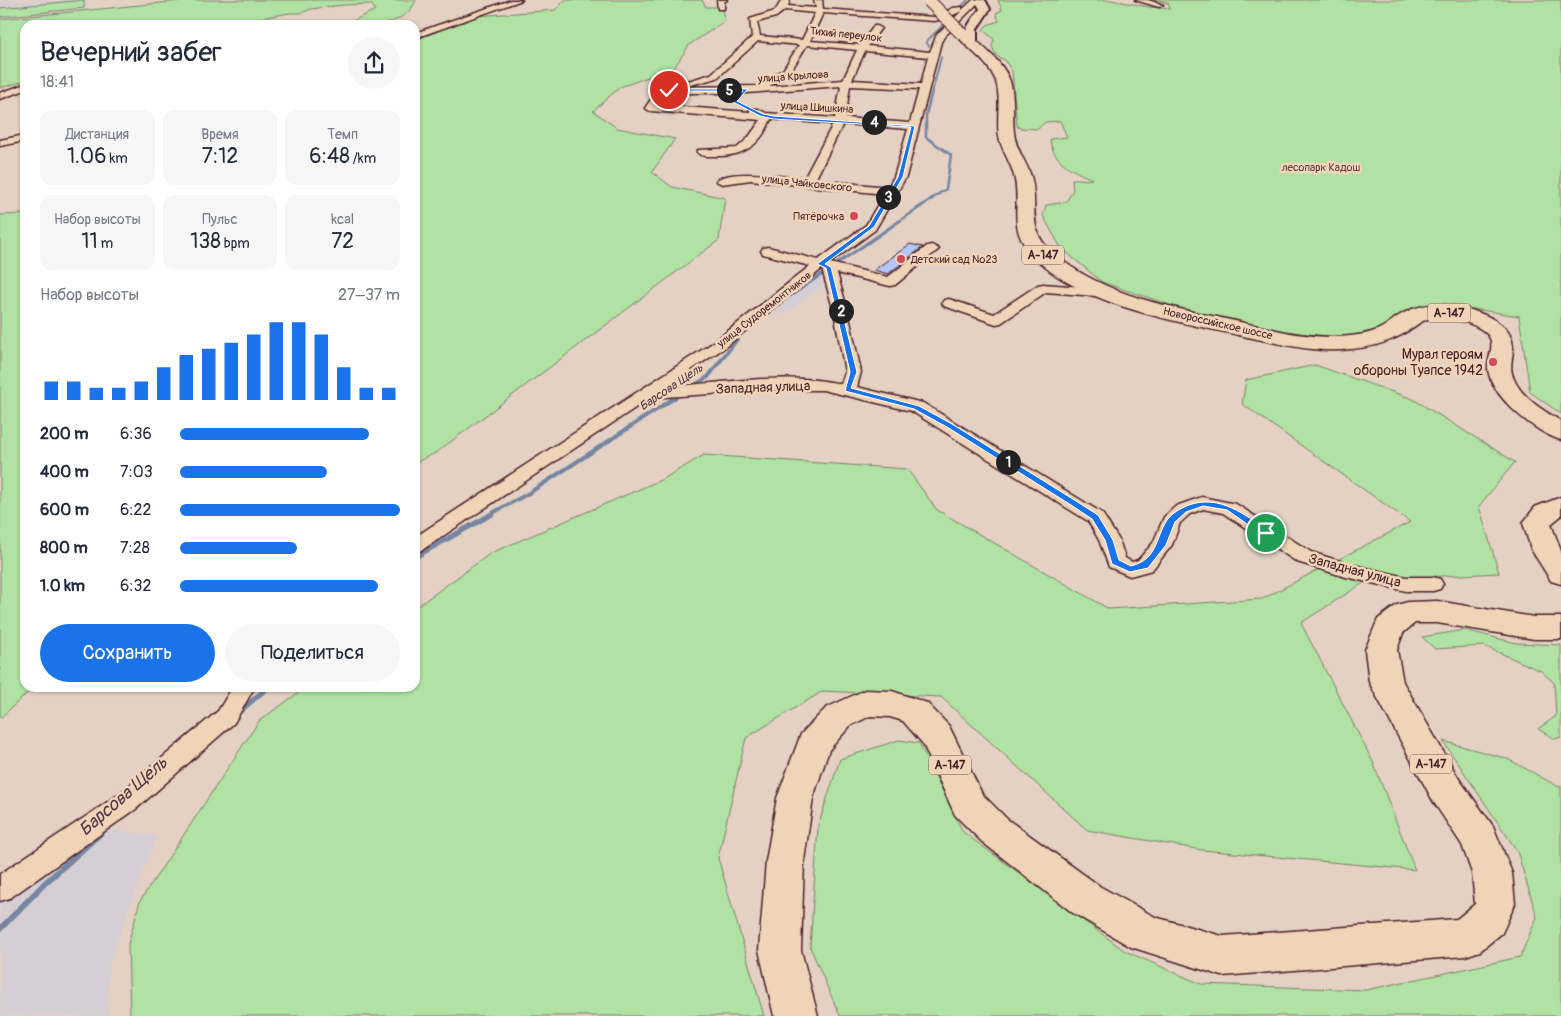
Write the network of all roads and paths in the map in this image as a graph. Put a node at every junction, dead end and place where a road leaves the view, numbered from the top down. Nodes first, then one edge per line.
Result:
1 (517, 0) edge
2 (818, 0) edge
3 (1138, 0) edge
4 (928, 1) edge
5 (487, 2) dead end
6 (785, 4) edge
7 (969, 5) edge
8 (1159, 5) dead end
9 (820, 11) junction
10 (877, 28) dead end
11 (420, 34) edge
12 (756, 38) junction
13 (966, 38) junction
14 (806, 42) junction
15 (862, 48) junction
16 (933, 55) junction
17 (846, 83) junction
18 (926, 87) junction
19 (20, 89) edge
20 (664, 89) junction
21 (764, 89) junction
22 (747, 90) junction
23 (0, 96) edge
24 (762, 115) junction
25 (839, 121) junction
26 (913, 126) junction
27 (0, 139) edge
28 (20, 139) edge
29 (0, 143) edge
30 (702, 152) dead end
31 (722, 181) dead end
32 (808, 183) junction
33 (892, 191) junction
34 (932, 249) dead end
35 (768, 251) dead end
36 (824, 266) junction
37 (1108, 293) junction
38 (949, 303) dead end
39 (848, 389) junction
40 (648, 393) junction
41 (1561, 432) edge
42 (1561, 505) edge
43 (420, 543) edge
44 (1561, 574) edge
45 (1433, 584) dead end
46 (1561, 628) edge
47 (240, 692) edge
48 (0, 888) edge
49 (796, 1016) edge

1 - 5 street
1 - 11 street
2 - 9 street
3 - 8 street
4 - 13 highway, Новороссийское шоссе / А-147, bridge
6 - 9 street
6 - 12 street
7 - 9 street
7 - 13 main road
7 - 16 street, улица Судоремонтников
9 - 14 street
10 - 15 street
12 - 14 street, Тихий переулок
12 - 20 street
13 - 37 highway, Новороссийское шоссе / А-147
14 - 15 street, Тихий переулок
14 - 21 street
15 - 16 street, Тихий переулок
15 - 17 street
16 - 18 street, улица Судоремонтников
17 - 18 street, улица Крылова
17 - 21 street, улица Крылова
17 - 25 street
18 - 26 street, улица Судоремонтников
19 - 23 street
20 - 22 street, улица Крылова
20 - 24 street, улица Шишкина
21 - 22 street, улица Крылова
22 - 24 street
24 - 25 street, улица Шишкина
24 - 30 street
25 - 26 street, улица Шишкина
25 - 32 street
26 - 33 street, улица Судоремонтников
27 - 29 street
28 - 29 street
31 - 32 street, улица Чайковского
32 - 33 street, улица Чайковского
33 - 36 street, улица Судоремонтников
34 - 36 street
35 - 36 street
36 - 39 street
36 - 40 street, улица Судоремонтников
37 - 38 street
37 - 41 highway, Новороссийское шоссе / А-147
39 - 40 street, Западная улица
39 - 45 street, Западная улица
40 - 43 street, улица Судоремонтников
42 - 44 highway
46 - 49 highway, А-147
47 - 48 street

